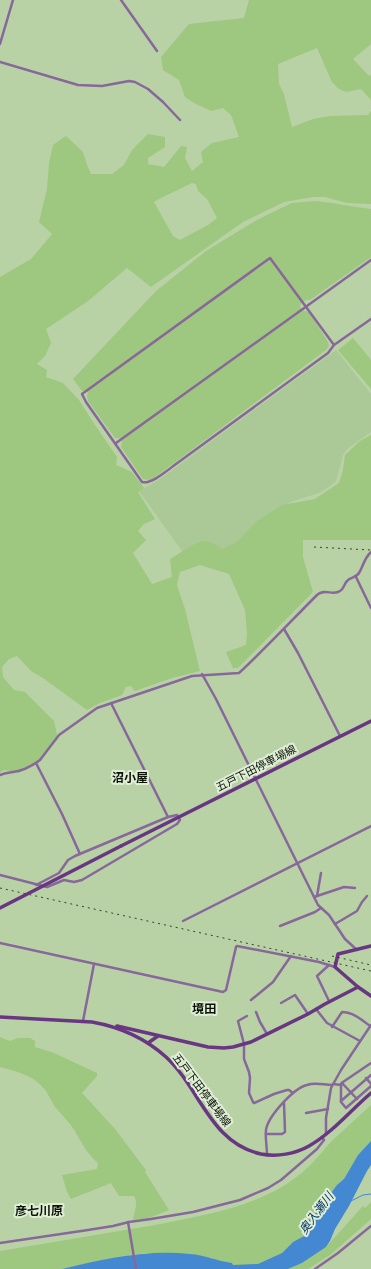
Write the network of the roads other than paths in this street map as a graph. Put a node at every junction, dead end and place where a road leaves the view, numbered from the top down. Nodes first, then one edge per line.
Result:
1 (13, 0) edge
2 (121, 0) edge
3 (0, 44) edge
4 (157, 51) dead end
5 (0, 62) edge
6 (180, 120) dead end
7 (371, 260) edge
8 (306, 306) junction
9 (371, 319) edge
10 (334, 345) junction
11 (116, 443) junction
12 (371, 552) edge
13 (356, 576) junction
14 (371, 608) edge
15 (284, 629) junction
16 (202, 674) junction
17 (111, 703) junction
18 (371, 721) edge
19 (340, 736) junction
20 (36, 763) junction
21 (0, 775) edge
22 (255, 779) junction
23 (168, 817) junction
24 (178, 817) junction
25 (371, 826) edge
26 (80, 854) junction
27 (297, 863) junction
28 (321, 873) dead end
29 (0, 875) edge
30 (36, 884) junction
31 (355, 888) dead end
32 (316, 896) junction
33 (367, 896) dead end
34 (0, 908) edge
35 (321, 908) junction
36 (183, 920) dead end
37 (335, 924) junction
38 (280, 926) dead end
39 (0, 943) edge
40 (371, 946) edge
41 (357, 950) junction
42 (291, 956) junction
43 (94, 964) junction
44 (329, 965) junction
45 (335, 967) junction
46 (358, 987) junction
47 (371, 996) edge
48 (251, 1000) dead end
49 (329, 1001) junction
50 (281, 1003) dead end
51 (316, 1009) junction
52 (256, 1012) dead end
53 (308, 1014) junction
54 (248, 1016) dead end
55 (0, 1017) edge
56 (83, 1021) junction
57 (371, 1025) edge
58 (112, 1026) junction
59 (332, 1027) junction
60 (150, 1034) junction
61 (268, 1034) junction
62 (158, 1036) junction
63 (360, 1041) junction
64 (147, 1042) junction
65 (244, 1044) junction
66 (371, 1063) edge
67 (371, 1075) edge
68 (366, 1078) junction
69 (342, 1084) junction
70 (332, 1085) junction
71 (371, 1085) edge
72 (351, 1092) junction
73 (293, 1093) junction
74 (371, 1093) edge
75 (357, 1098) junction
76 (341, 1101) junction
77 (284, 1102) junction
78 (328, 1109) junction
79 (306, 1113) dead end
80 (266, 1134) junction
81 (326, 1134) junction
82 (322, 1137) junction
83 (267, 1155) junction
84 (128, 1223) junction
85 (371, 1226) edge
86 (0, 1243) edge
87 (136, 1269) edge
88 (315, 1269) edge

1 - 3 street
2 - 4 street
5 - 6 street
7 - 8 street
8 - 10 street
8 - 11 street
8 - 11 street
9 - 10 street
10 - 11 street
12 - 13 street
13 - 14 street
13 - 15 street
15 - 16 street
15 - 19 street
16 - 17 street
16 - 22 street
17 - 20 street
17 - 23 street
18 - 19 main road, 五戸下田停車場線
19 - 22 main road, 五戸下田停車場線
20 - 21 street
20 - 26 street
22 - 24 main road, 五戸下田停車場線
22 - 27 street
23 - 24 street
23 - 26 street
24 - 30 street
24 - 34 main road, 五戸下田停車場線, bridge
25 - 27 street
26 - 30 street
27 - 32 street
27 - 36 street
28 - 32 street
29 - 30 street
31 - 32 street
32 - 35 street
33 - 37 street
35 - 37 street
35 - 38 street
37 - 41 street
39 - 43 street
40 - 41 main road
41 - 45 main road
42 - 43 street
42 - 44 street
42 - 48 street
43 - 56 street
44 - 45 street
44 - 49 street
45 - 46 main road
46 - 47 main road
46 - 49 main road
49 - 51 main road
50 - 53 street
51 - 53 main road
51 - 59 street
52 - 61 street
53 - 61 main road
54 - 65 street
55 - 56 main road, 五戸下田停車場線
56 - 58 main road, 五戸下田停車場線
57 - 59 street
57 - 63 street
58 - 60 main road
58 - 64 main road, 五戸下田停車場線
59 - 63 street
60 - 62 main road
60 - 64 main road
61 - 65 main road
62 - 64 main road
62 - 65 main road
63 - 70 street
64 - 83 main road, 五戸下田停車場線
65 - 73 street
66 - 69 street
67 - 68 street
68 - 71 street
68 - 72 street
69 - 70 street
69 - 72 street
69 - 76 street
70 - 73 street
70 - 78 street
71 - 75 street
72 - 75 street
72 - 76 street
73 - 77 street
74 - 81 main road, 五戸下田停車場線
75 - 76 street
77 - 80 street
77 - 80 street
78 - 79 street
78 - 81 street
80 - 83 street
81 - 82 main road, 五戸下田停車場線
82 - 83 main road, 五戸下田停車場線
82 - 84 street
84 - 86 street
84 - 87 street
85 - 88 street

